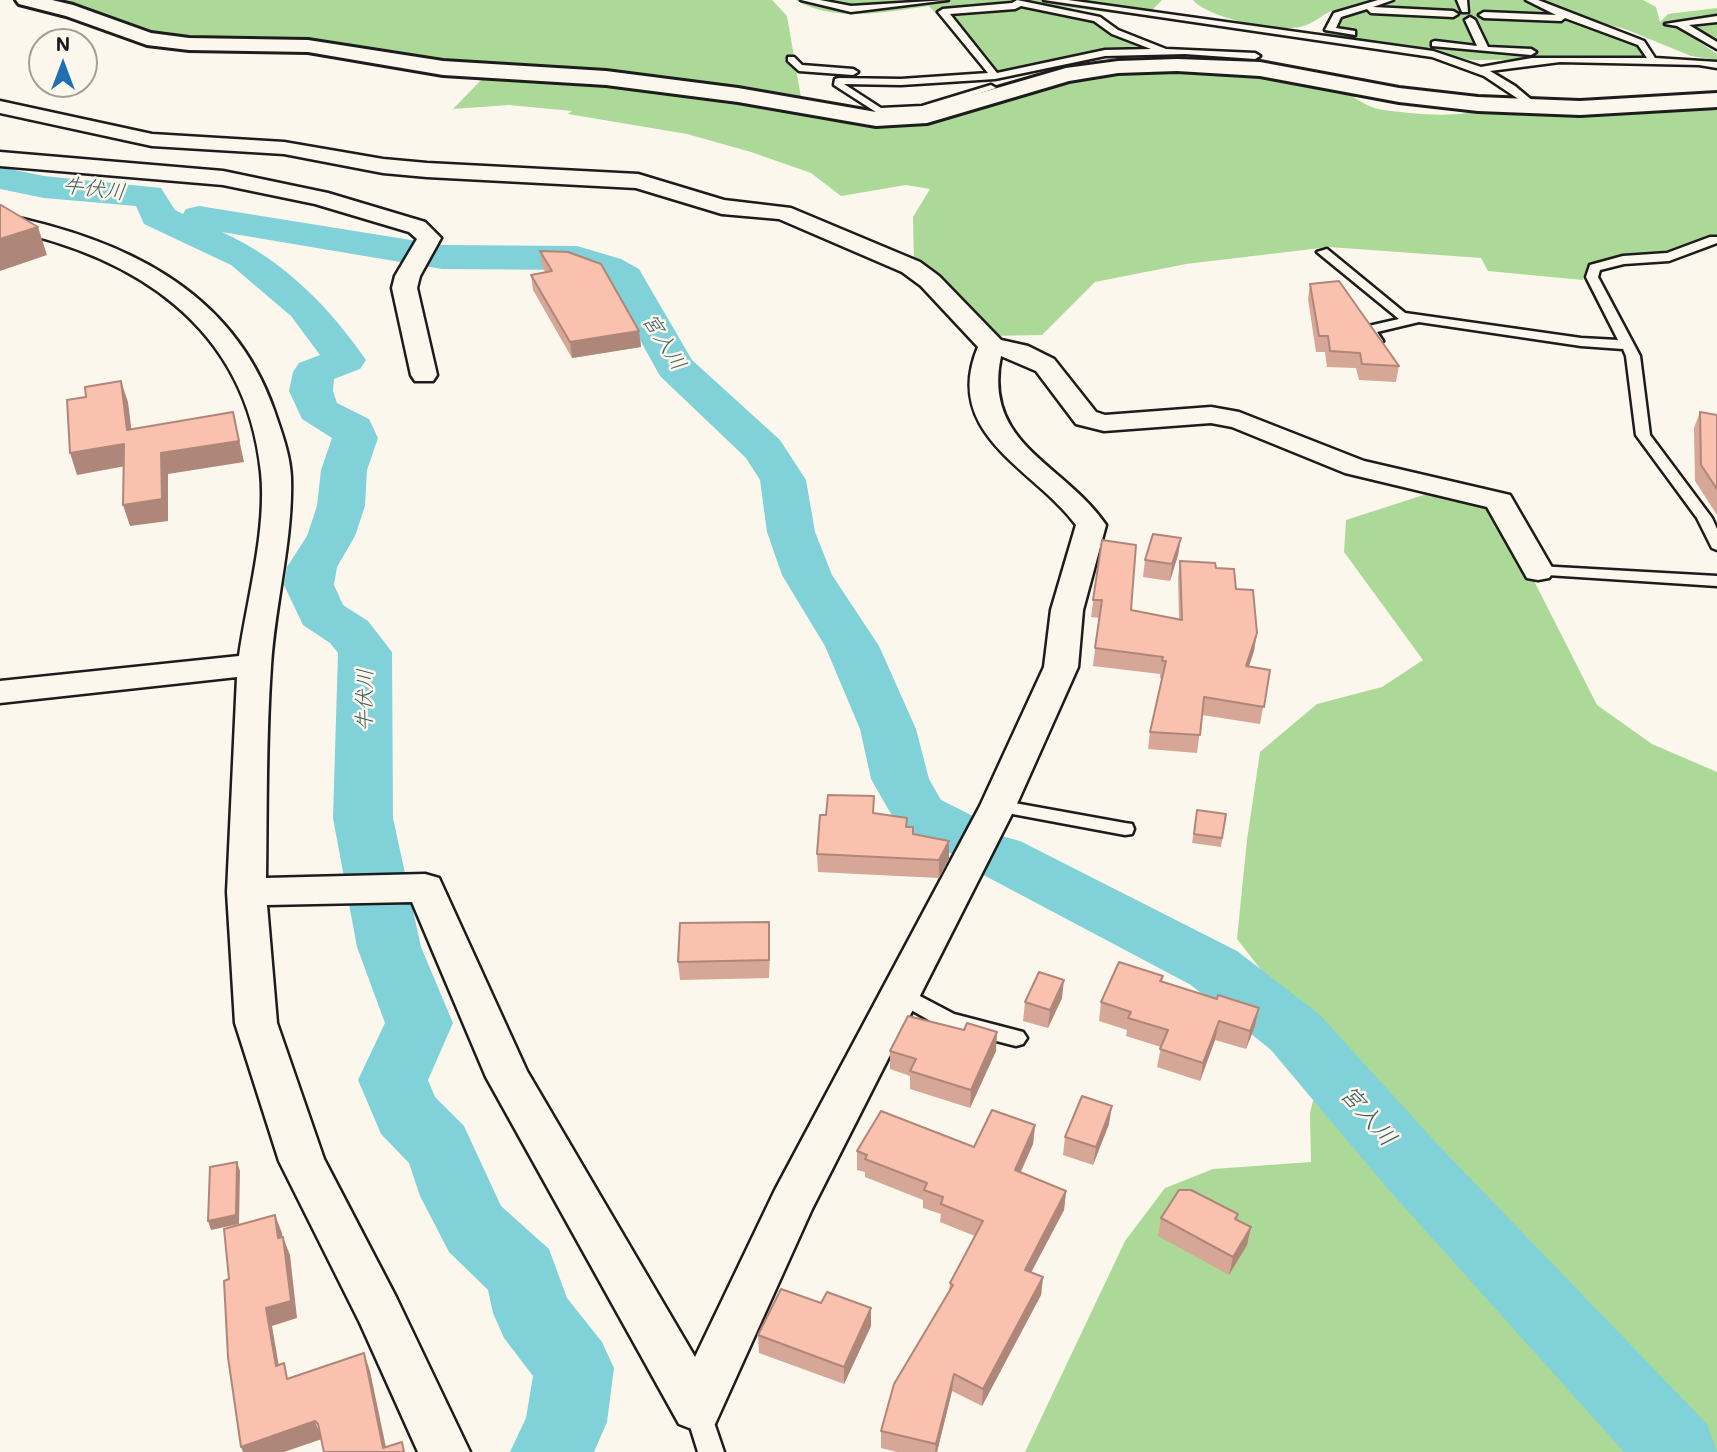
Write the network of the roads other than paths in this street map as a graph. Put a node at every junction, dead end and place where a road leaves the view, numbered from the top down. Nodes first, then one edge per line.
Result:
1 (26, 0) edge
2 (806, 0) edge
3 (943, 0) edge
4 (1049, 0) edge
5 (1156, 0) edge
6 (1388, 0) edge
7 (1531, 0) edge
8 (1022, 1) edge
9 (1085, 3) edge
10 (1464, 5) edge
11 (1354, 10) junction
12 (1143, 13) junction
13 (1453, 14) junction
14 (1484, 15) junction
15 (1573, 18) junction
16 (1717, 19) edge
17 (1470, 20) junction
18 (1714, 43) edge
19 (1484, 50) junction
20 (1168, 52) junction
21 (1255, 56) dead end
22 (1651, 56) junction
23 (792, 59) dead end
24 (1669, 62) junction
25 (1717, 65) edge
26 (1483, 70) junction
27 (995, 76) junction
28 (991, 88) dead end
29 (1717, 100) edge
30 (0, 107) edge
31 (1535, 107) junction
32 (152, 140) junction
33 (0, 159) edge
34 (125, 171) junction
35 (0, 220) edge
36 (1714, 240) dead end
37 (1322, 252) dead end
38 (1414, 320) junction
39 (1376, 341) edge
40 (1628, 345) junction
41 (992, 346) junction
42 (424, 375) dead end
43 (1717, 545) edge
44 (1538, 571) joint
45 (1717, 581) edge
46 (254, 665) junction
47 (0, 692) edge
48 (998, 806) junction
49 (1125, 829) dead end
50 (246, 892) junction
51 (899, 993) junction
52 (1016, 1038) dead end
53 (697, 1407) junction
54 (444, 1452) edge
55 (711, 1452) edge

1 - 31 street
2 - 3 lane
4 - 9 lane
5 - 12 lane
6 - 11 lane
7 - 15 lane
8 - 20 lane
8 - 27 lane
9 - 12 lane
10 - 13 lane
10 - 14 lane
11 - 13 lane
11 - 19 lane
12 - 26 lane
13 - 17 lane
14 - 15 lane
14 - 17 lane
15 - 22 lane
16 - 18 lane
17 - 19 lane
19 - 22 lane
20 - 21 lane
20 - 27 lane
22 - 24 lane
23 - 27 lane
24 - 25 lane
24 - 26 lane
26 - 31 lane
27 - 28 lane
29 - 31 street
30 - 32 street
32 - 34 street
32 - 41 street
33 - 34 street
34 - 42 street
35 - 46 street
36 - 40 lane
37 - 38 lane
38 - 39 lane
38 - 40 lane
40 - 43 lane
41 - 44 street
41 - 48 street
44 - 45 lane
46 - 47 street
46 - 50 street
48 - 49 lane
48 - 51 street
50 - 53 street
50 - 54 street
51 - 52 lane
51 - 53 street
53 - 55 lane

